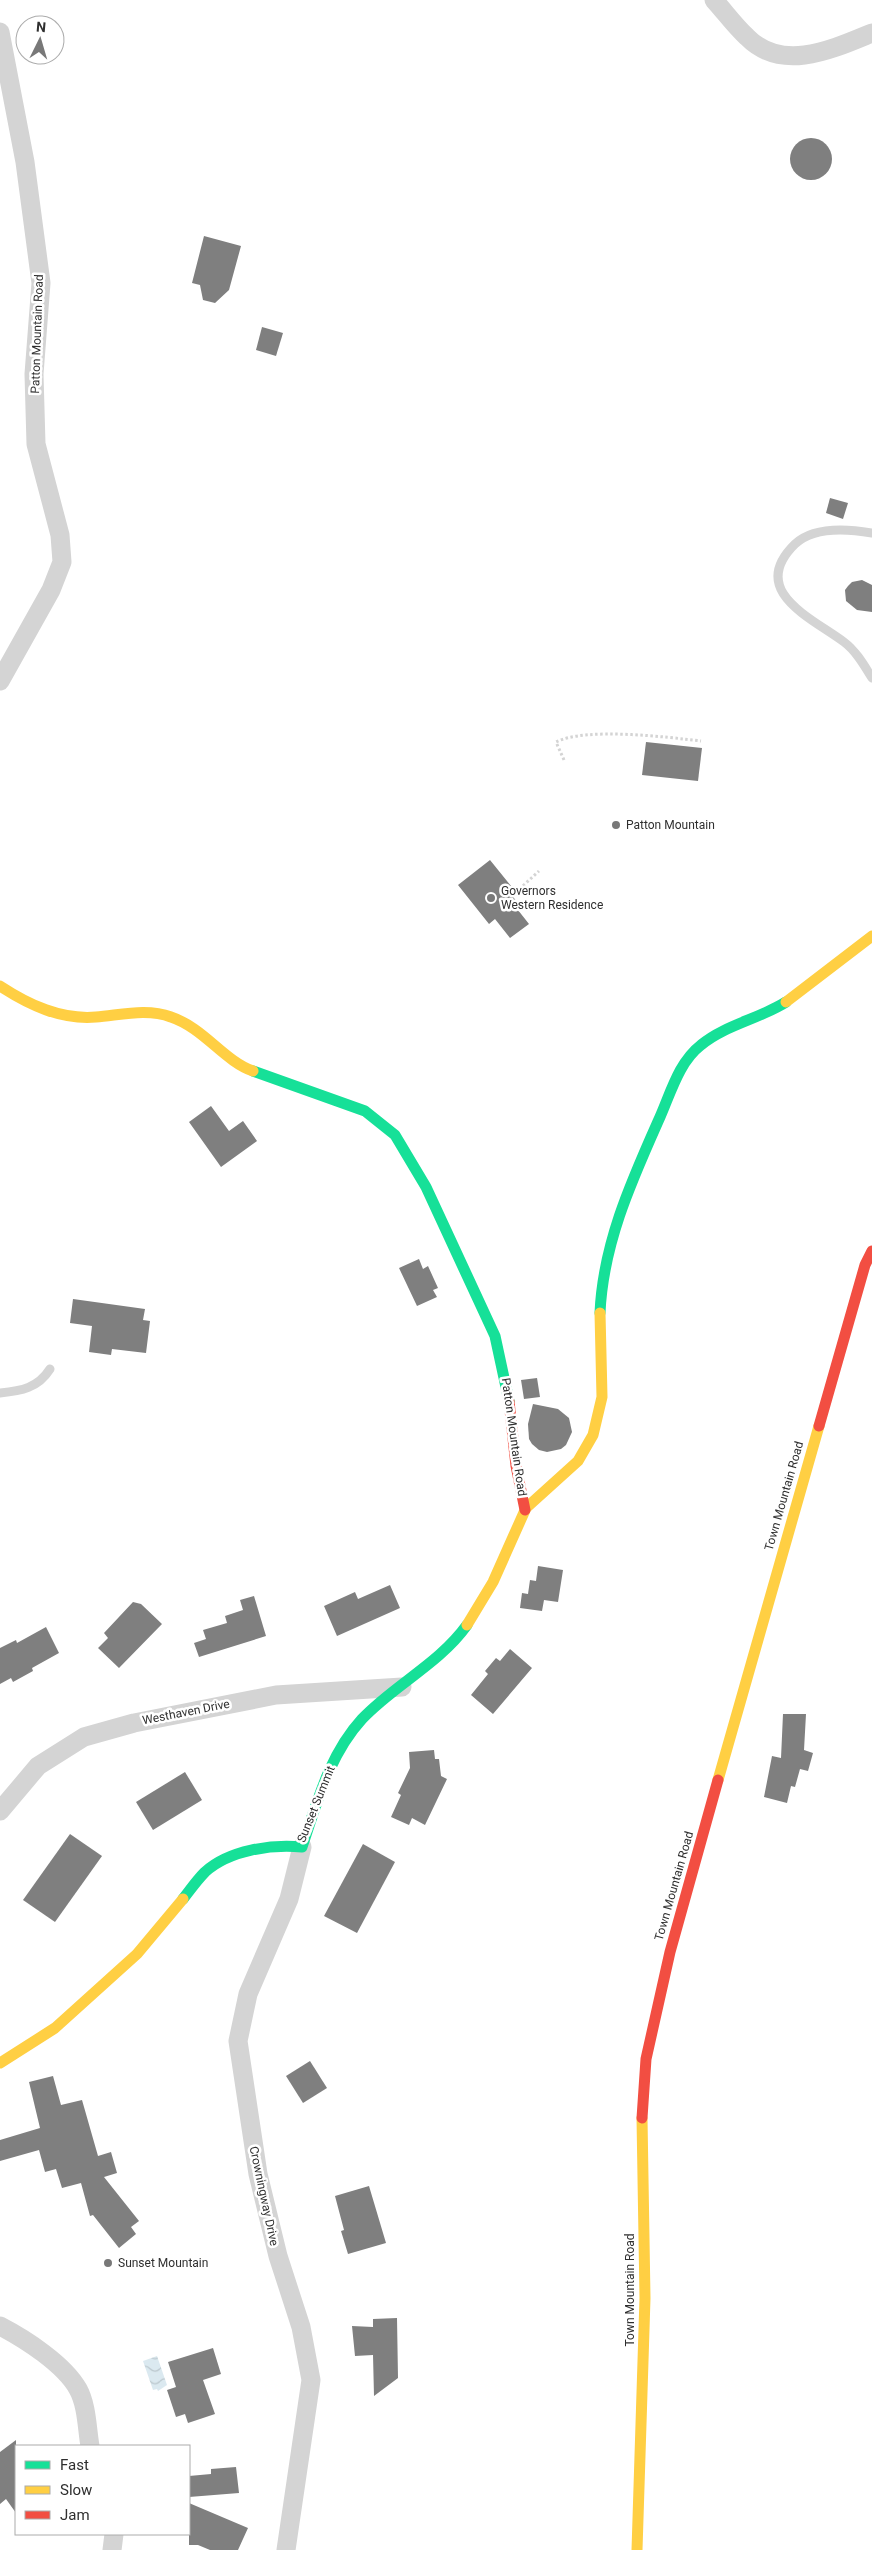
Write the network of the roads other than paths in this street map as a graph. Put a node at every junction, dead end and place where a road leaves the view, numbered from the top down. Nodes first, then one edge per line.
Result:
1 (714, 0) edge
2 (0, 32) edge
3 (872, 33) edge
4 (872, 533) edge
5 (872, 678) edge
6 (0, 681) edge
7 (872, 936) edge
8 (0, 986) edge
9 (872, 1251) edge
10 (50, 1369) dead end
11 (0, 1393) edge
12 (525, 1510) junction
13 (402, 1687) junction
14 (0, 1811) edge
15 (302, 1847) junction
16 (0, 2063) edge
17 (0, 2326) edge
18 (90, 2445) edge
19 (114, 2535) edge
20 (112, 2550) edge
21 (286, 2550) edge
22 (637, 2550) edge

1 - 3 street
2 - 6 street, Patton Mountain Road
4 - 5 lane
7 - 12 street, Patton Mountain Road
8 - 12 street, Patton Mountain Road
9 - 22 street, Town Mountain Road
10 - 11 lane
12 - 13 street, Sunset Summit
13 - 14 street, Westhaven Drive
13 - 15 street, Sunset Summit
15 - 16 street, Sunset Summit
15 - 21 street, Crowningway Drive
17 - 18 street
19 - 20 street

